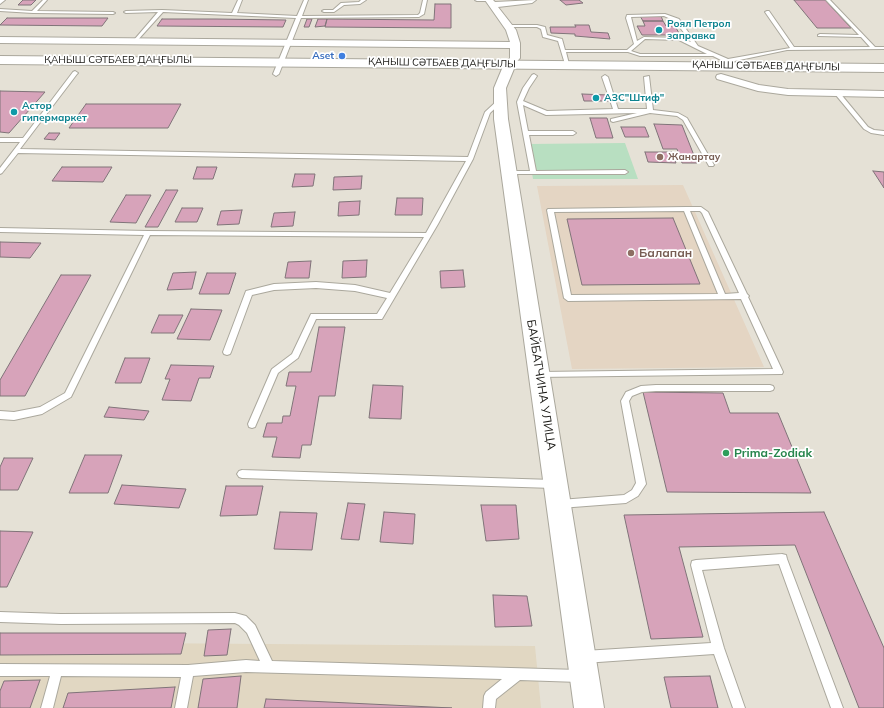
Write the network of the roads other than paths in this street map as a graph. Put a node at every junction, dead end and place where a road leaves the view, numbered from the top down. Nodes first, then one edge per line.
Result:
1 (45, 0) edge
2 (240, 0) edge
3 (306, 0) edge
4 (364, 0) edge
5 (425, 0) edge
6 (477, 0) edge
7 (532, 0) edge
8 (828, 0) edge
9 (490, 2) edge
10 (0, 10) edge
11 (162, 11) junction
12 (301, 11) junction
13 (334, 11) junction
14 (33, 12) junction
15 (126, 12) dead end
16 (767, 12) dead end
17 (113, 13) dead end
18 (234, 14) junction
19 (299, 17) junction
20 (331, 17) junction
21 (508, 26) junction
22 (820, 35) dead end
23 (862, 36) junction
24 (0, 40) edge
25 (136, 41) junction
26 (288, 43) junction
27 (636, 44) junction
28 (515, 45) junction
29 (697, 47) junction
30 (874, 48) junction
31 (884, 48) edge
32 (793, 49) junction
33 (563, 51) junction
34 (628, 51) junction
35 (715, 55) junction
36 (0, 60) edge
37 (729, 63) junction
38 (567, 64) junction
39 (279, 68) junction
40 (884, 68) edge
41 (507, 70) junction
42 (0, 72) edge
43 (75, 73) junction
44 (534, 76) junction
45 (605, 77) junction
46 (647, 77) junction
47 (721, 77) junction
48 (884, 79) edge
49 (837, 92) junction
50 (884, 94) edge
51 (500, 101) junction
52 (520, 102) junction
53 (616, 111) junction
54 (650, 111) junction
55 (612, 120) dead end
56 (526, 133) junction
57 (573, 133) dead end
58 (884, 133) edge
59 (0, 140) edge
60 (23, 140) junction
61 (16, 151) junction
62 (470, 159) junction
63 (711, 165) dead end
64 (0, 172) edge
65 (625, 172) dead end
66 (509, 173) junction
67 (533, 173) junction
68 (686, 209) junction
69 (0, 230) edge
70 (148, 233) junction
71 (428, 235) junction
72 (392, 296) junction
73 (723, 296) junction
74 (744, 296) junction
75 (228, 352) dead end
76 (540, 375) junction
77 (770, 388) dead end
78 (0, 415) edge
79 (252, 424) dead end
80 (242, 474) dead end
81 (557, 494) junction
82 (0, 617) edge
83 (718, 648) junction
84 (269, 667) junction
85 (582, 667) junction
86 (0, 670) edge
87 (57, 671) junction
88 (188, 671) junction
89 (518, 674) junction
90 (47, 708) edge
91 (181, 708) edge
92 (489, 708) edge
93 (589, 708) edge
94 (739, 708) edge
95 (837, 708) edge

1 - 14 lane
2 - 18 lane
3 - 12 lane
4 - 13 lane
5 - 20 lane
6 - 9 lane
7 - 9 street
8 - 23 lane
9 - 21 street
10 - 14 lane
11 - 15 lane
11 - 18 lane
11 - 25 lane
12 - 13 lane
12 - 19 lane
13 - 20 lane
14 - 17 lane
16 - 32 lane
18 - 19 lane
19 - 20 lane
19 - 26 lane
21 - 28 street
21 - 33 lane
22 - 23 lane
23 - 30 lane
24 - 25 street
25 - 26 street
26 - 28 street
26 - 39 lane
27 - 29 lane
27 - 29 lane
27 - 34 lane
28 - 41 street
29 - 35 lane
30 - 31 lane
30 - 32 lane
32 - 37 lane
33 - 34 lane
33 - 38 lane
34 - 35 lane
35 - 37 lane
36 - 39 main road, ҚАНЫШ СӘТБАЕВ ДАҢҒЫЛЫ
37 - 38 main road, ҚАНЫШ СӘТБАЕВ ДАҢҒЫЛЫ
37 - 40 main road, ҚАНЫШ СӘТБАЕВ ДАҢҒЫЛЫ
38 - 41 main road, ҚАНЫШ СӘТБАЕВ ДАҢҒЫЛЫ
39 - 41 main road, ҚАНЫШ СӘТБАЕВ ДАҢҒЫЛЫ
39 - 43 main road, ҚАНЫШ СӘТБАЕВ ДАҢҒЫЛЫ
41 - 44 main road, ҚАНЫШ СӘТБАЕВ ДАҢҒЫЛЫ
41 - 51 street, БАЙБАТЧИНА УЛИЦА
42 - 43 main road, ҚАНЫШ СӘТБАЕВ ДАҢҒЫЛЫ
43 - 60 lane
44 - 45 main road, ҚАНЫШ СӘТБАЕВ ДАҢҒЫЛЫ
44 - 52 lane
45 - 46 main road, ҚАНЫШ СӘТБАЕВ ДАҢҒЫЛЫ
45 - 53 lane
46 - 47 main road, ҚАНЫШ СӘТБАЕВ ДАҢҒЫЛЫ
46 - 54 lane
47 - 48 main road, ҚАНЫШ СӘТБАЕВ ДАҢҒЫЛЫ
47 - 49 street
49 - 50 street
49 - 58 lane
51 - 62 lane
51 - 66 street, БАЙБАТЧИНА УЛИЦА
52 - 53 lane
52 - 56 lane
53 - 54 lane
54 - 55 lane
54 - 63 lane
56 - 57 lane
56 - 67 lane
59 - 60 lane
60 - 61 lane
61 - 62 lane
61 - 64 lane
62 - 71 lane
65 - 67 lane
66 - 67 lane
66 - 76 street, БАЙБАТЧИНА УЛИЦА
68 - 73 lane
68 - 73 lane
68 - 74 lane
69 - 70 lane
70 - 71 lane
70 - 78 lane
71 - 72 lane
72 - 75 lane
72 - 79 lane
73 - 74 lane
74 - 76 lane
76 - 81 street, БАЙБАТЧИНА УЛИЦА
77 - 81 lane
80 - 81 lane
81 - 85 street, БАЙБАТЧИНА УЛИЦА
82 - 84 lane
83 - 85 lane
83 - 94 lane
83 - 95 lane
84 - 88 lane
84 - 89 lane
85 - 89 lane
85 - 93 street, БАЙБАТЧИНА УЛИЦА
86 - 87 lane
87 - 88 lane
87 - 90 lane
88 - 91 lane
89 - 92 lane

